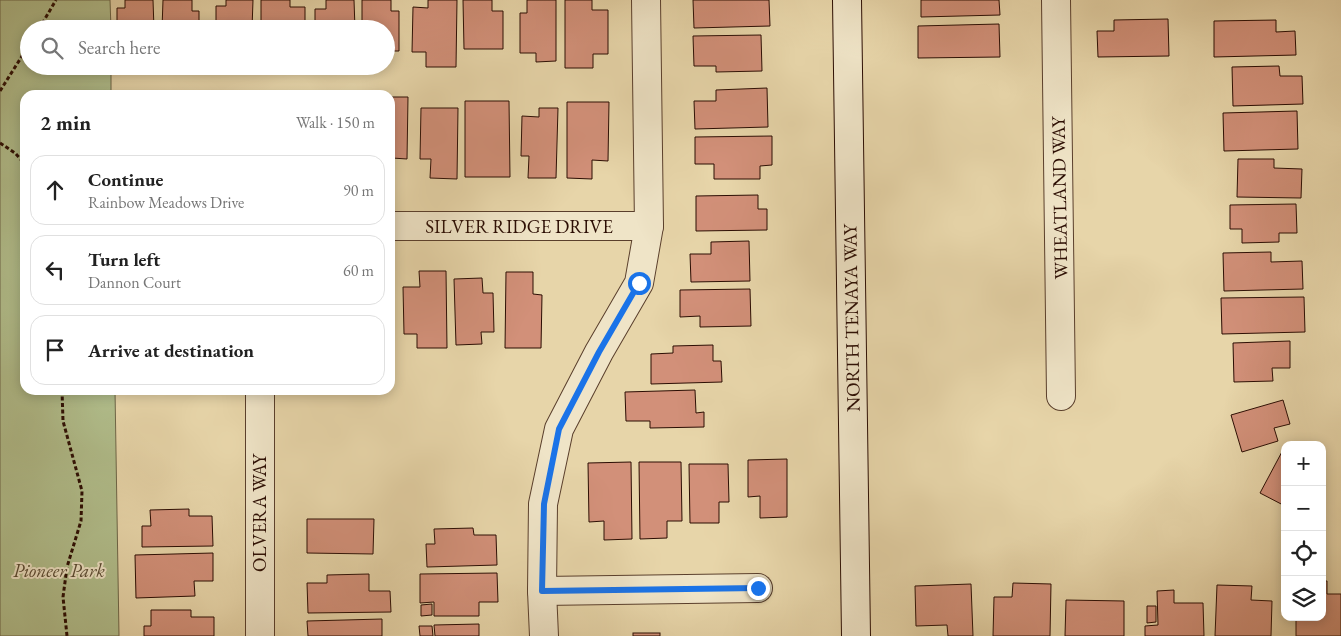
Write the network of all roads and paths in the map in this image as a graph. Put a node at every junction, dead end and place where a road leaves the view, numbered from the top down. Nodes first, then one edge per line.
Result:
1 (56, 0) edge
2 (646, 0) edge
3 (847, 0) edge
4 (1056, 0) edge
5 (44, 20) edge
6 (20, 59) edge
7 (0, 91) edge
8 (0, 143) edge
9 (20, 158) edge
10 (395, 226) edge
11 (648, 226) junction
12 (62, 395) edge
13 (260, 395) edge
14 (1062, 396) dead end
15 (758, 588) dead end
16 (542, 591) junction
17 (67, 636) edge
18 (260, 636) edge
19 (544, 636) edge
20 (856, 636) edge

1 - 5 path
2 - 11 street
3 - 20 street, NORTH TENAYA WAY
4 - 14 street, WHEATLAND WAY
6 - 7 path
8 - 9 path
10 - 11 street, SILVER RIDGE DRIVE
11 - 16 street
12 - 17 path
13 - 18 street, OLVERA WAY
15 - 16 street
16 - 19 street

